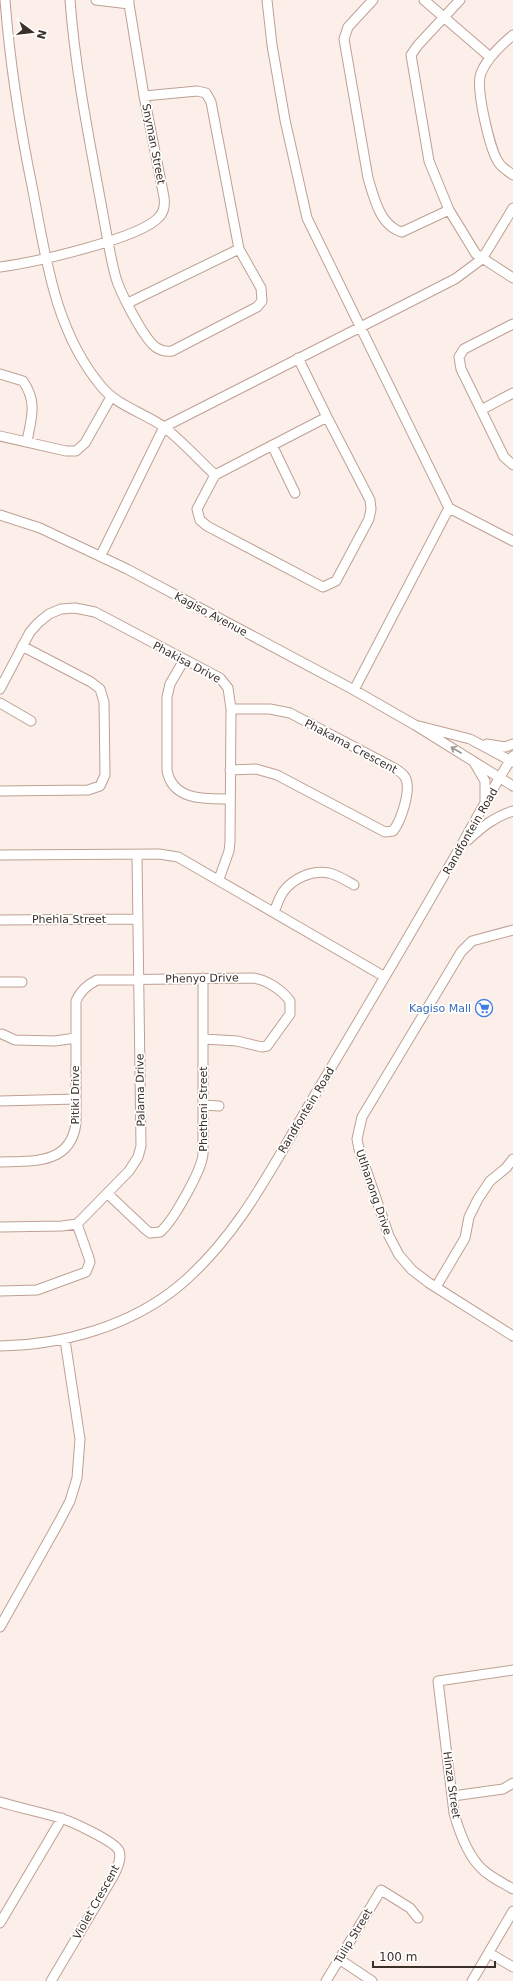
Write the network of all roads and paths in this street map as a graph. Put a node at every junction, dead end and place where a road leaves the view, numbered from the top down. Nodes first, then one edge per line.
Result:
1 (5, 0) edge
2 (70, 0) edge
3 (96, 0) edge
4 (267, 0) edge
5 (373, 0) edge
6 (424, 0) edge
7 (460, 0) edge
8 (129, 2) edge
9 (443, 17) junction
10 (513, 36) edge
11 (490, 57) junction
12 (144, 96) junction
13 (513, 175) edge
14 (513, 208) edge
15 (449, 210) junction
16 (108, 242) junction
17 (238, 249) junction
18 (46, 258) junction
19 (482, 259) junction
20 (0, 267) edge
21 (513, 278) edge
22 (128, 303) junction
23 (513, 324) edge
24 (361, 326) junction
25 (298, 358) junction
26 (0, 374) edge
27 (513, 393) edge
28 (111, 397) junction
29 (481, 410) junction
30 (327, 417) junction
31 (164, 427) junction
32 (0, 436) edge
33 (27, 442) junction
34 (272, 445) junction
35 (513, 465) edge
36 (214, 475) junction
37 (295, 493) dead end
38 (449, 508) junction
39 (0, 516) edge
40 (513, 541) edge
41 (101, 555) junction
42 (22, 646) junction
43 (184, 660) junction
44 (0, 689) edge
45 (354, 690) junction
46 (0, 703) edge
47 (230, 709) junction
48 (31, 721) dead end
49 (415, 725) junction
50 (470, 739) junction
51 (513, 744) edge
52 (472, 759) junction
53 (512, 760) edge
54 (230, 770) junction
55 (501, 778) junction
56 (513, 786) edge
57 (0, 791) edge
58 (230, 799) junction
59 (485, 805) junction
60 (513, 811) edge
61 (460, 848) junction
62 (0, 855) edge
63 (137, 855) junction
64 (219, 879) junction
65 (354, 885) dead end
66 (274, 912) junction
67 (137, 918) junction
68 (0, 920) edge
69 (513, 930) edge
70 (386, 976) junction
71 (138, 978) junction
72 (203, 978) junction
73 (97, 980) joint
74 (0, 982) edge
75 (22, 982) dead end
76 (2, 1034) dead end
77 (75, 1038) junction
78 (204, 1039) junction
79 (76, 1099) junction
80 (0, 1101) edge
81 (204, 1105) junction
82 (219, 1106) dead end
83 (513, 1159) edge
84 (0, 1162) edge
85 (108, 1194) junction
86 (78, 1224) junction
87 (0, 1227) edge
88 (436, 1287) junction
89 (0, 1291) edge
90 (513, 1336) edge
91 (65, 1340) junction
92 (0, 1346) edge
93 (0, 1627) edge
94 (513, 1670) edge
95 (513, 1783) edge
96 (453, 1796) junction
97 (0, 1802) edge
98 (62, 1818) junction
99 (513, 1889) edge
100 (513, 1911) edge
101 (418, 1918) dead end
102 (0, 1923) edge
103 (489, 1953) junction
104 (339, 1959) junction
105 (513, 1967) edge
106 (51, 1981) edge
107 (326, 1981) edge
108 (372, 1981) edge
109 (472, 1981) edge

1 - 18 street
2 - 16 street
3 - 8 street
4 - 24 street
5 - 15 street
6 - 9 street
7 - 9 street
8 - 12 street
9 - 11 street
9 - 15 street
10 - 11 street
11 - 13 street
12 - 16 street, Snyman Street
12 - 17 street, Snyman Street
14 - 19 street
15 - 19 street
16 - 18 street, Snyman Street
16 - 22 street
17 - 22 street
17 - 22 street, Snyman Street
18 - 20 street, Snyman Street
18 - 28 street
19 - 21 street
19 - 24 street
23 - 29 street
24 - 25 street
24 - 38 street
25 - 30 street
25 - 31 street
26 - 33 street
27 - 29 street
28 - 31 street
28 - 33 street
29 - 35 street
30 - 34 street
30 - 36 street
31 - 36 street
31 - 41 street
32 - 33 street
34 - 36 street
34 - 37 street
38 - 40 street
38 - 45 street
39 - 41 street, Kagiso Avenue
41 - 45 street, Kagiso Avenue
42 - 43 street, Phakisa Drive
42 - 44 street, Phakisa Drive
42 - 57 street
43 - 47 street, Phakisa Drive
43 - 58 street
45 - 49 street, Kagiso Avenue
46 - 48 street
47 - 54 street, Phakisa Drive
47 - 54 street, Phakama Crescent
49 - 50 street, Kagiso Avenue
52 -> 49 street, Kagiso Avenue
50 - 51 street
50 - 53 street, Kagiso Avenue
52 - 55 street, Kagiso Avenue
52 - 59 street
53 - 55 street, Randfontein Road
54 - 58 street, Phakisa Drive
55 - 56 street, Kagiso Avenue
55 - 59 street, Randfontein Road
58 - 64 street, Phakisa Drive
59 - 61 street, Randfontein Road
60 - 61 street
61 - 70 street, Randfontein Road
62 - 63 street
63 - 64 street
63 - 67 street, Palama Drive
64 - 66 street
65 - 66 street
66 - 70 street
67 - 68 street, Phehla Street
67 - 71 street, Palama Drive
69 - 88 street, Utlhanong Drive
70 - 91 street, Randfontein Road
71 - 72 street, Phenyo Drive
71 - 73 street, Phenyo Drive
71 - 85 street, Palama Drive
72 - 78 street, Phetheni Street
72 - 78 street, Phenyo Drive
73 - 77 street, Pitiki Drive
74 - 75 street
76 - 77 street
77 - 79 street, Pitiki Drive
78 - 81 street, Phetheni Street
79 - 80 street
79 - 84 street, Pitiki Drive
81 - 82 street
81 - 85 street, Phetheni Street
83 - 88 street
85 - 86 street, Palama Drive
86 - 87 street
86 - 89 street
88 - 90 street, Utlhanong Drive
91 - 92 street, Randfontein Road
91 - 93 street
94 - 96 street, Hinza Street
95 - 96 street
96 - 99 street, Hinza Street
97 - 98 street, Violet Crescent
98 - 102 street
98 - 106 street, Violet Crescent
100 - 103 street
101 - 104 street, Tulip Street
103 - 105 street
103 - 109 street
104 - 107 street, Tulip Street
104 - 108 street

